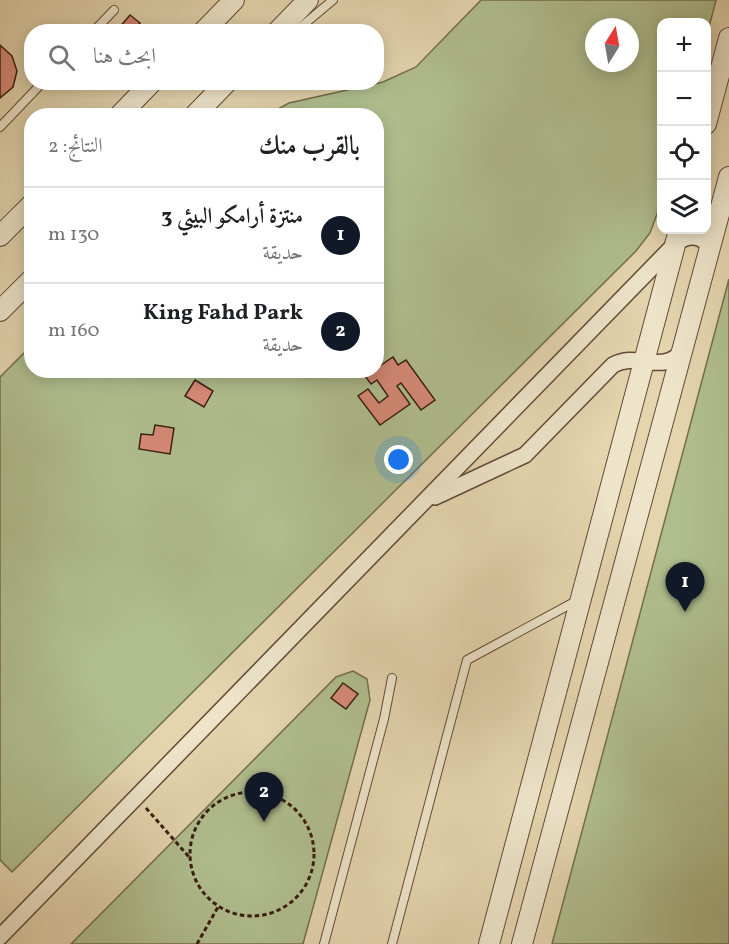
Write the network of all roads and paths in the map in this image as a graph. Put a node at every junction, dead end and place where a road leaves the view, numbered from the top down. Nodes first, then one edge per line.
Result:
1 (234, 0) edge
2 (308, 0) edge
3 (333, 0) edge
4 (114, 10) dead end
5 (101, 24) edge
6 (211, 24) edge
7 (285, 24) edge
8 (304, 24) edge
9 (729, 38) edge
10 (36, 90) edge
11 (144, 90) edge
12 (218, 90) edge
13 (711, 105) edge
14 (127, 108) edge
15 (202, 108) edge
16 (0, 127) edge
17 (729, 177) edge
18 (24, 212) edge
19 (0, 236) edge
20 (677, 237) edge
21 (710, 250) junction
22 (24, 287) edge
23 (0, 311) edge
24 (684, 349) junction
25 (645, 361) junction
26 (427, 500) junction
27 (582, 598) junction
28 (612, 604) junction
29 (392, 678) dead end
30 (137, 798) junction
31 (189, 857) junction
32 (218, 907) junction
33 (0, 937) edge
34 (197, 944) edge
35 (324, 944) edge
36 (392, 944) edge
37 (489, 944) edge
38 (522, 944) edge

1 - 6 street
2 - 7 street
3 - 8 lane
4 - 5 lane
9 - 13 street
10 - 16 lane
11 - 14 street
12 - 15 street
17 - 21 street
18 - 19 street
20 - 21 street
20 - 25 street
20 - 26 street
21 - 24 street
22 - 23 street
24 - 25 street
24 - 28 street
25 - 26 street
25 - 27 street
26 - 30 street
27 - 28 street
27 - 36 lane
27 - 37 street
28 - 38 street
29 - 35 lane
30 - 31 path
30 - 33 street
31 - 32 path
31 - 32 path
32 - 34 path

